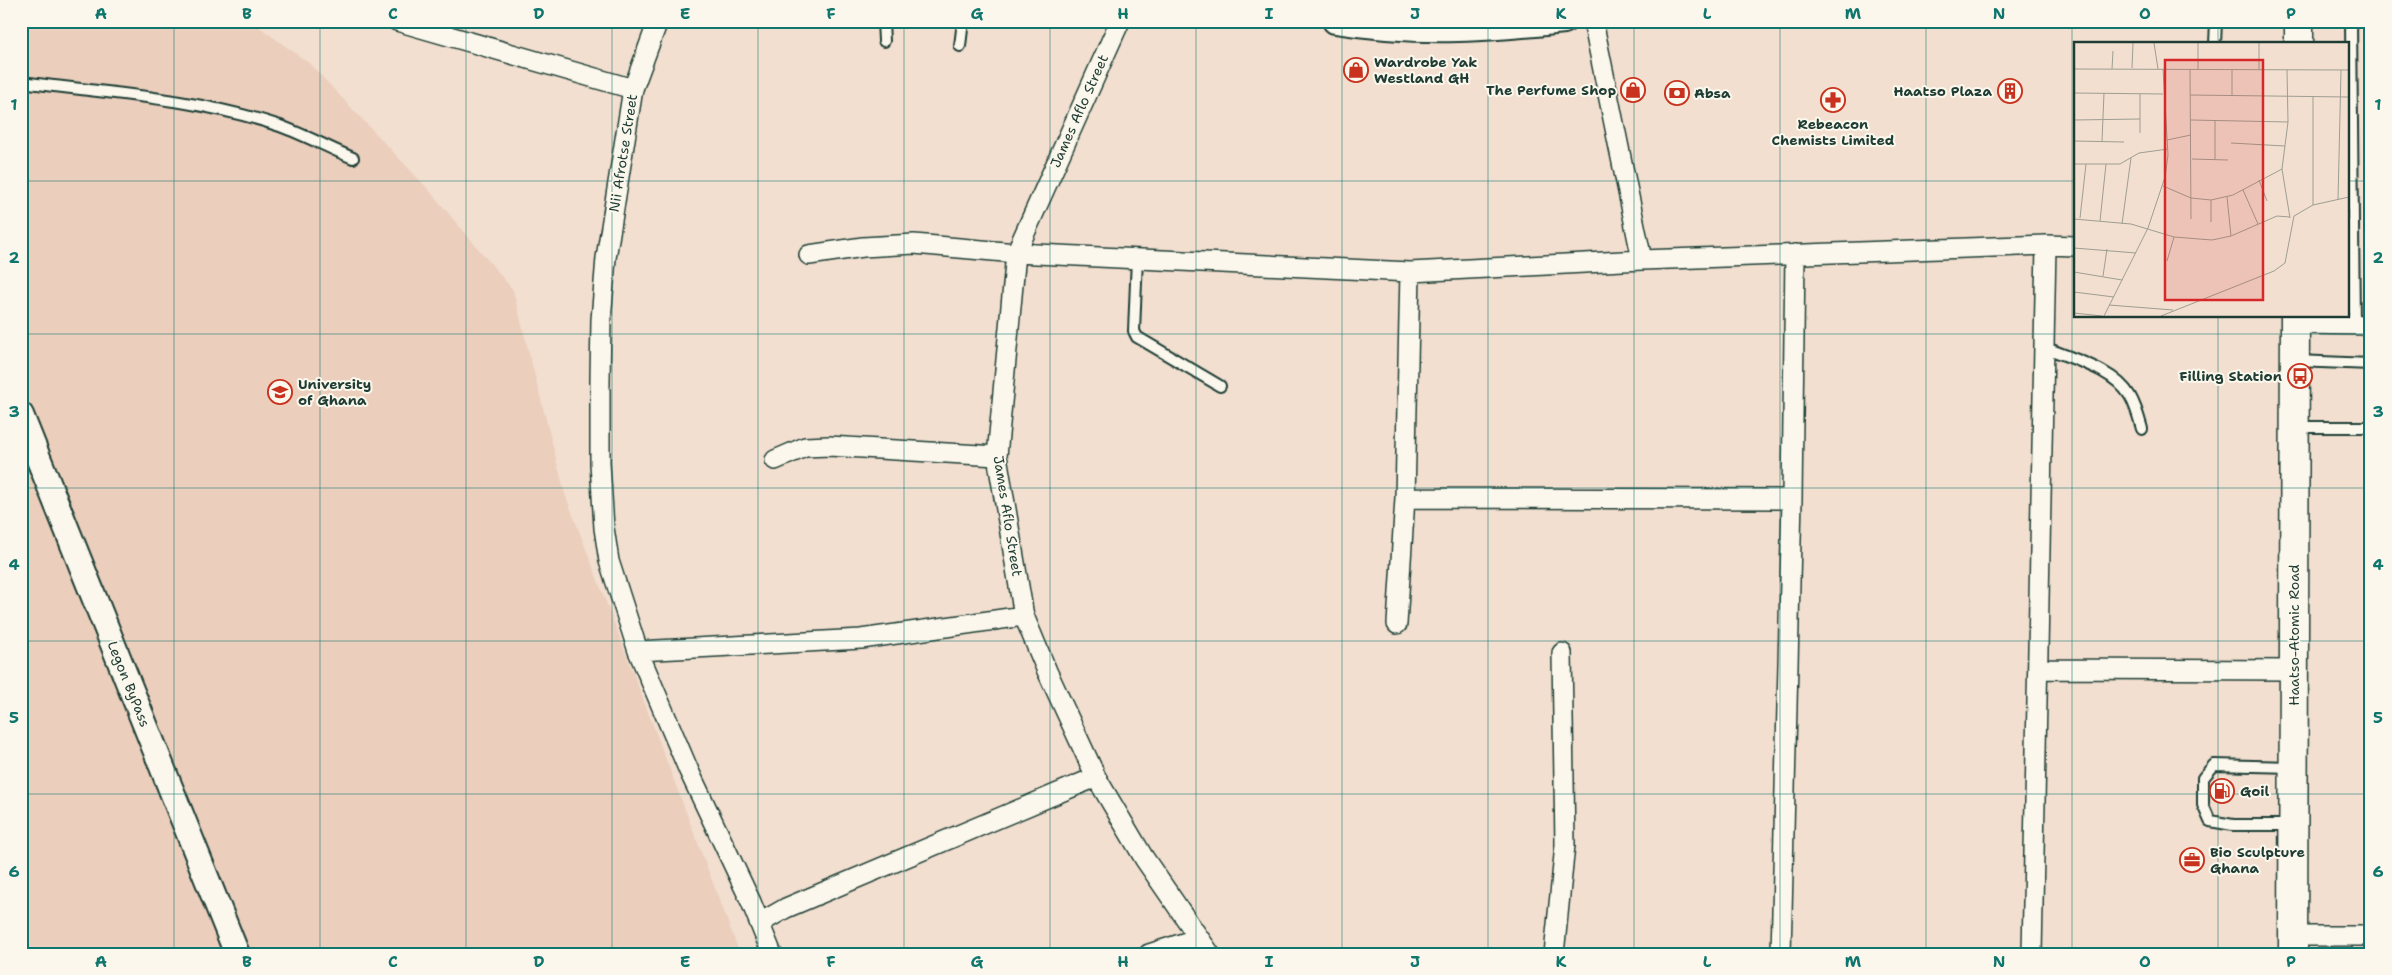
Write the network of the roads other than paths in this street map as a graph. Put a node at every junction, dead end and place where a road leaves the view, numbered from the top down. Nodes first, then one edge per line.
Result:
1 (397, 21) edge
2 (658, 21) edge
3 (883, 21) edge
4 (963, 21) edge
5 (1120, 21) edge
6 (1335, 21) edge
7 (1564, 21) edge
8 (1593, 21) edge
9 (2216, 21) edge
10 (2299, 21) edge
11 (2351, 21) edge
12 (1503, 24) edge
13 (884, 41) dead end
14 (2215, 42) edge
15 (2299, 42) edge
16 (960, 46) dead end
17 (21, 82) edge
18 (633, 89) junction
19 (2350, 152) edge
20 (353, 158) dead end
21 (2046, 244) junction
22 (2074, 246) edge
23 (1016, 253) junction
24 (1795, 254) junction
25 (809, 255) dead end
26 (1137, 258) junction
27 (1642, 260) junction
28 (1410, 272) junction
29 (2295, 320) edge
30 (2362, 325) edge
31 (2044, 348) junction
32 (2295, 361) junction
33 (2371, 364) edge
34 (1220, 386) dead end
35 (21, 415) edge
36 (2295, 426) junction
37 (2371, 426) edge
38 (2142, 429) dead end
39 (998, 456) junction
40 (775, 460) dead end
41 (1405, 498) junction
42 (1792, 499) junction
43 (1024, 616) junction
44 (1397, 624) dead end
45 (638, 651) junction
46 (1562, 653) dead end
47 (2038, 669) junction
48 (2294, 670) junction
49 (2294, 767) junction
50 (1096, 777) junction
51 (2294, 825) junction
52 (760, 923) junction
53 (2371, 936) edge
54 (1199, 938) junction
55 (2293, 945) edge
56 (238, 954) edge
57 (772, 954) edge
58 (1149, 954) edge
59 (1210, 954) edge
60 (1554, 954) edge
61 (1781, 954) edge
62 (2032, 954) edge

1 - 18 street
2 - 18 street, Nii Afrotse Street
3 - 13 lane
4 - 16 lane
5 - 23 street, James Aflo Street
6 - 12 street
7 - 12 street
8 - 27 street
9 - 14 lane
10 - 15 main road
11 - 19 lane
17 - 20 lane
18 - 45 street, Nii Afrotse Street
19 - 30 lane
21 - 22 street
21 - 24 street
21 - 31 street
23 - 25 street
23 - 26 street
23 - 39 street, James Aflo Street
24 - 27 street
24 - 42 street
26 - 28 street
26 - 34 lane
27 - 28 street
28 - 41 street
29 - 30 street
29 - 32 main road, Haatso-Atomic Road
31 - 38 lane
31 - 47 street
32 - 33 lane
32 - 36 main road, Haatso-Atomic Road
35 - 56 street, Legon ByPass
36 - 37 lane
36 - 48 main road, Haatso-Atomic Road
39 - 40 street
39 - 43 street, James Aflo Street
41 - 42 street
41 - 44 street
42 - 61 street
43 - 45 street
43 - 50 street, James Aflo Street
45 - 52 street, Nii Afrotse Street
46 - 60 street
47 - 48 street
47 - 62 street
48 - 49 main road, Haatso-Atomic Road
49 - 51 main road, Haatso-Atomic Road
49 - 51 lane
50 - 52 street
50 - 54 street, James Aflo Street
51 - 55 main road, Haatso-Atomic Road
52 - 57 street, Nii Afrotse Street
53 - 55 street
54 - 58 street
54 - 59 street, James Aflo Street

